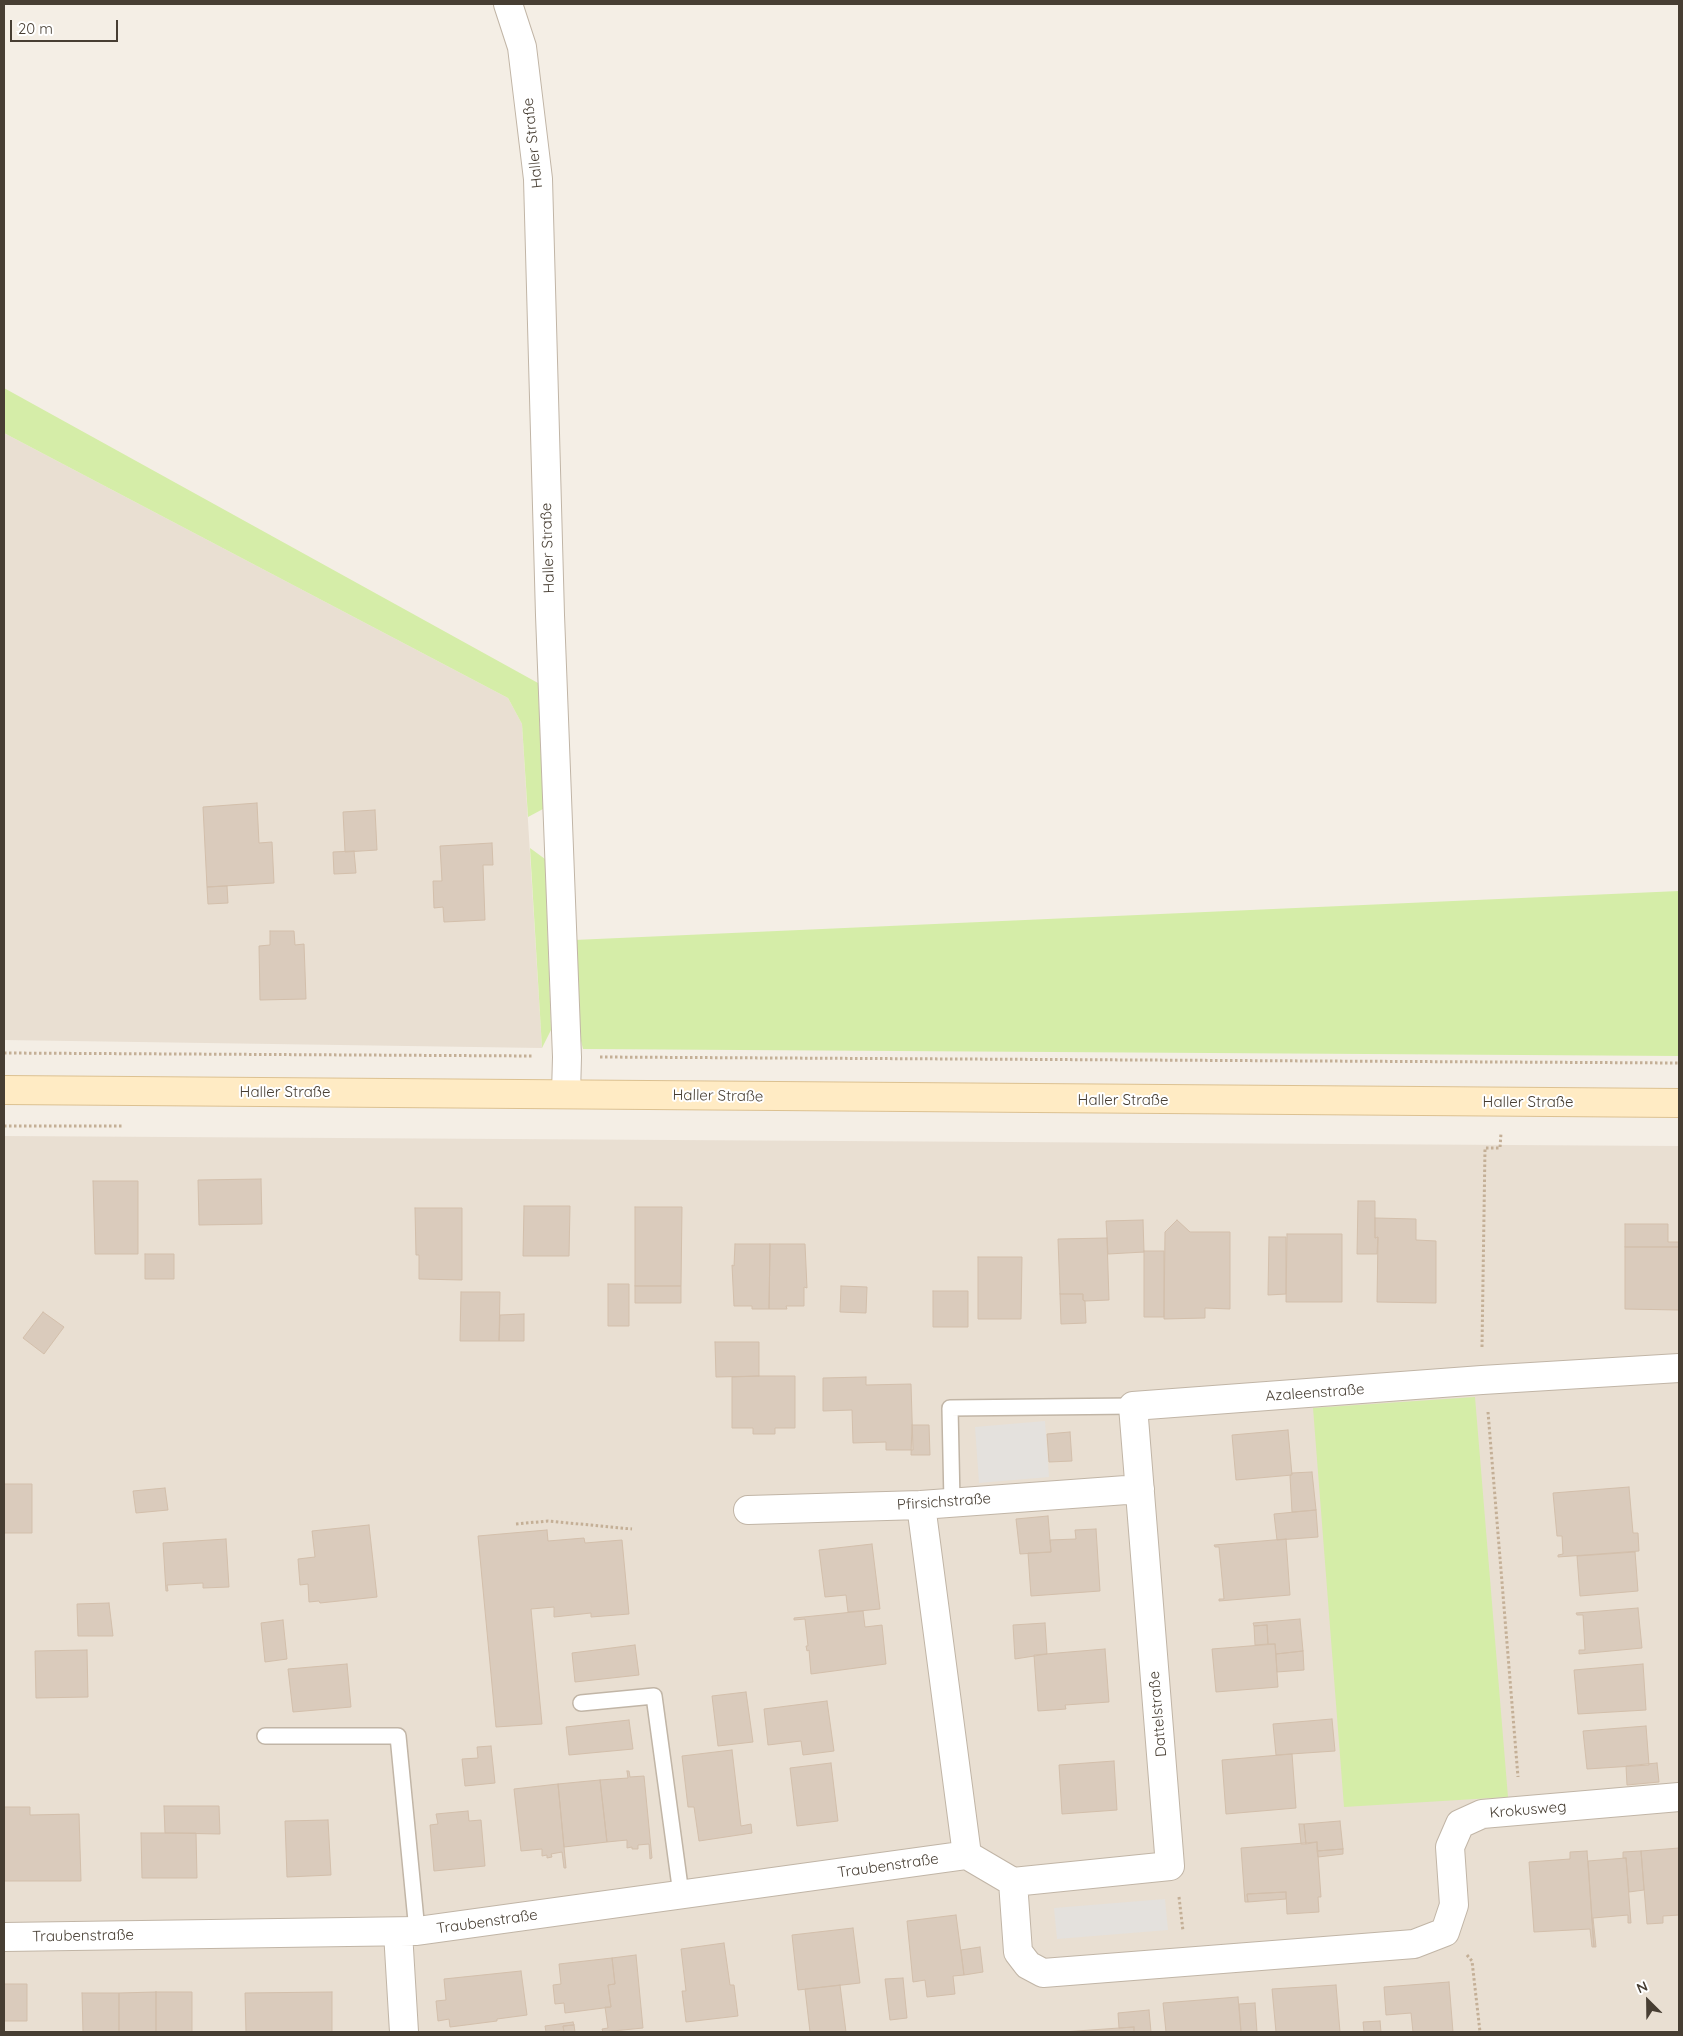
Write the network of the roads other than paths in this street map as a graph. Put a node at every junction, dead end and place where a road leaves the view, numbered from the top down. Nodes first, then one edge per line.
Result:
1 (508, 4) edge
2 (4, 1090) edge
3 (566, 1094) junction
4 (1679, 1103) edge
5 (1679, 1369) edge
6 (1133, 1406) junction
7 (1140, 1488) junction
8 (952, 1502) junction
9 (921, 1505) junction
10 (748, 1510) dead end
11 (581, 1703) dead end
12 (265, 1736) dead end
13 (1679, 1797) edge
14 (967, 1855) junction
15 (1013, 1882) junction
16 (681, 1894) junction
17 (408, 1932) junction
18 (4, 1936) edge
19 (404, 2032) edge

1 - 3 street, Haller Straße
2 - 3 main road, Haller Straße
3 - 4 main road, Haller Straße
5 - 6 street, Azaleenstraße
6 - 7 street, Dattelstraße
6 - 8 lane, Azaleenstraße
7 - 8 street, Pfirsichstraße
7 - 15 street, Dattelstraße
8 - 9 street, Pfirsichstraße
9 - 10 street, Pfirsichstraße
9 - 14 street
11 - 16 lane
12 - 17 lane
13 - 15 street, Krokusweg
14 - 15 street
14 - 16 street, Traubenstraße
16 - 17 street, Traubenstraße
17 - 18 street, Traubenstraße
17 - 19 street

